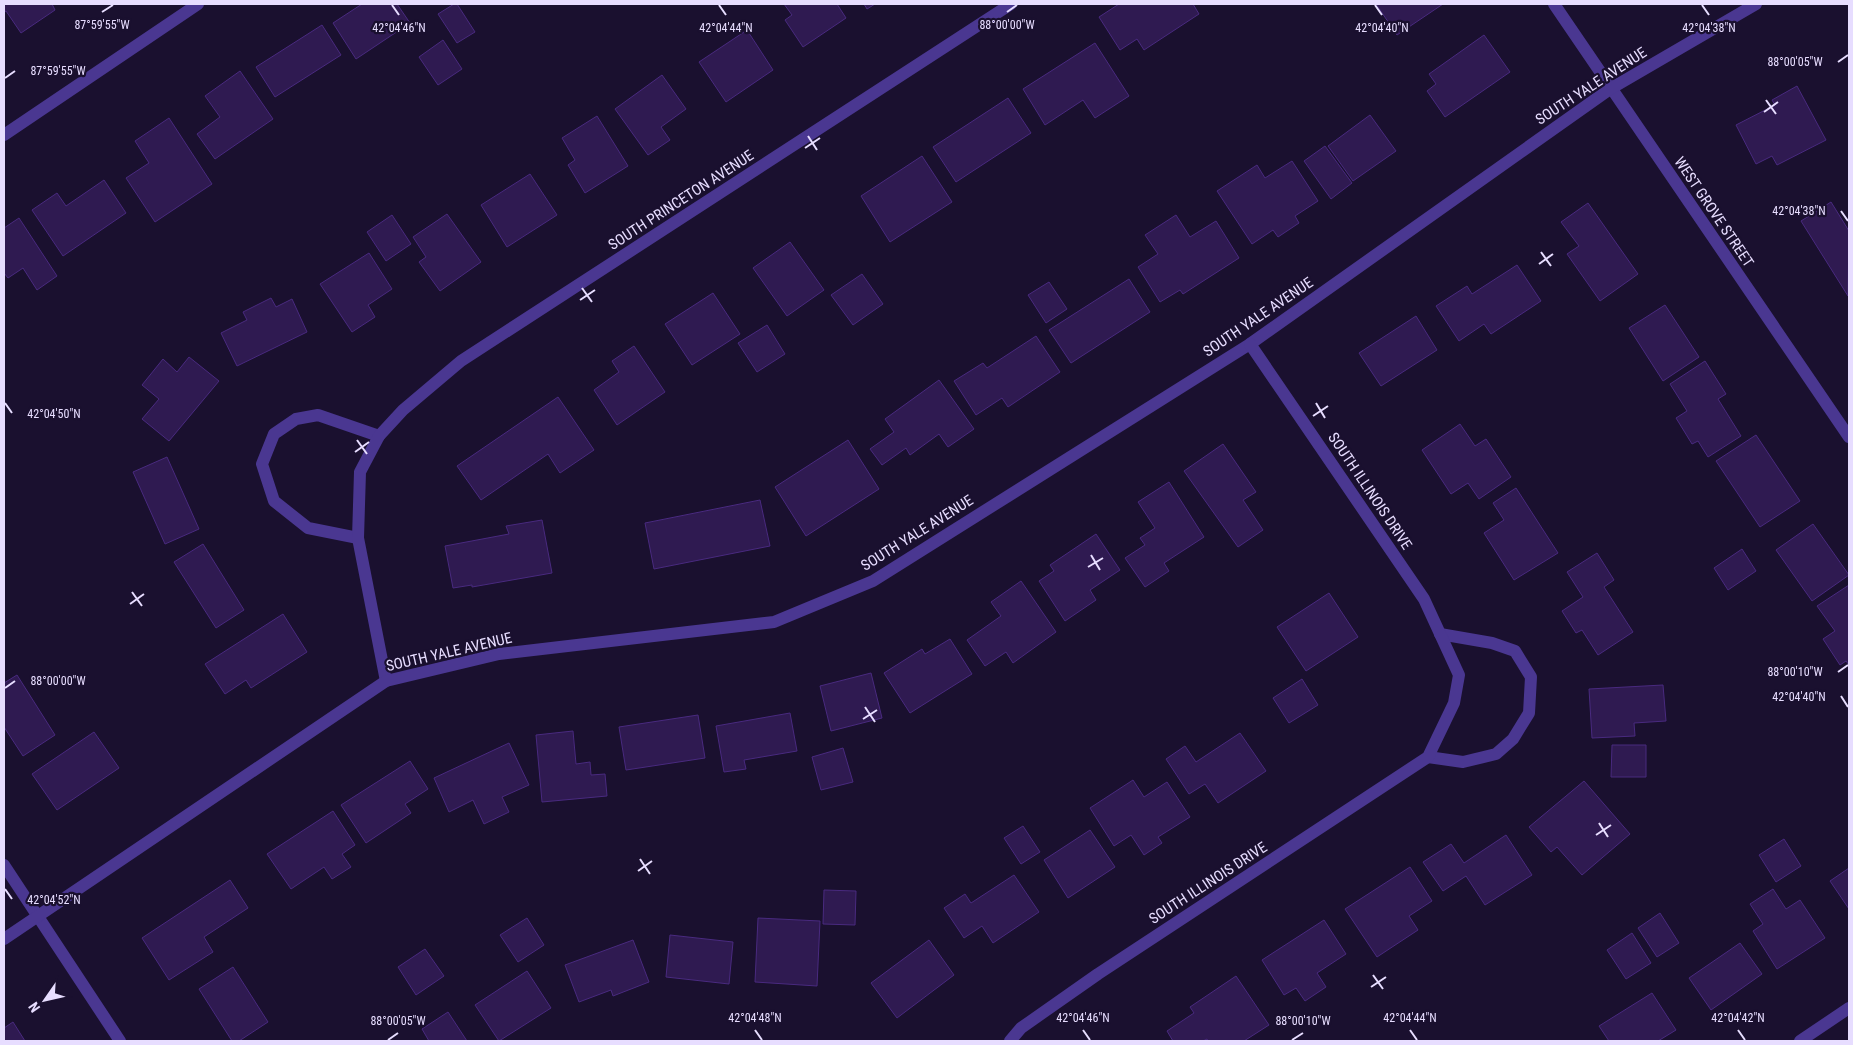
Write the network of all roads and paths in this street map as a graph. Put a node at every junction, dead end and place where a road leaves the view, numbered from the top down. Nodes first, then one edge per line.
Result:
1 (198, 4) edge
2 (1011, 4) edge
3 (1554, 4) edge
4 (1756, 4) edge
5 (1610, 89) junction
6 (4, 135) edge
7 (1250, 344) junction
8 (379, 436) junction
9 (1849, 437) edge
10 (358, 538) junction
11 (1440, 634) junction
12 (386, 681) junction
13 (1428, 757) junction
14 (4, 865) edge
15 (38, 916) junction
16 (4, 939) edge
17 (1849, 1008) edge
18 (120, 1041) edge
19 (1010, 1041) edge
20 (1800, 1041) edge

1 - 6 street
2 - 8 street, SOUTH PRINCETON AVENUE
3 - 5 street, WEST GROVE STREET
4 - 5 street, SOUTH YALE AVENUE
5 - 7 street, SOUTH YALE AVENUE
5 - 9 street, WEST GROVE STREET
7 - 11 street, SOUTH ILLINOIS DRIVE
7 - 12 street, SOUTH YALE AVENUE
8 - 10 street, SOUTH PRINCETON AVENUE
8 - 10 street
10 - 12 street, SOUTH PRINCETON AVENUE
11 - 13 street, SOUTH ILLINOIS DRIVE
11 - 13 street
12 - 15 street, SOUTH YALE AVENUE
13 - 19 street, SOUTH ILLINOIS DRIVE
14 - 15 street
15 - 16 street, SOUTH YALE AVENUE
15 - 18 street
17 - 20 street

